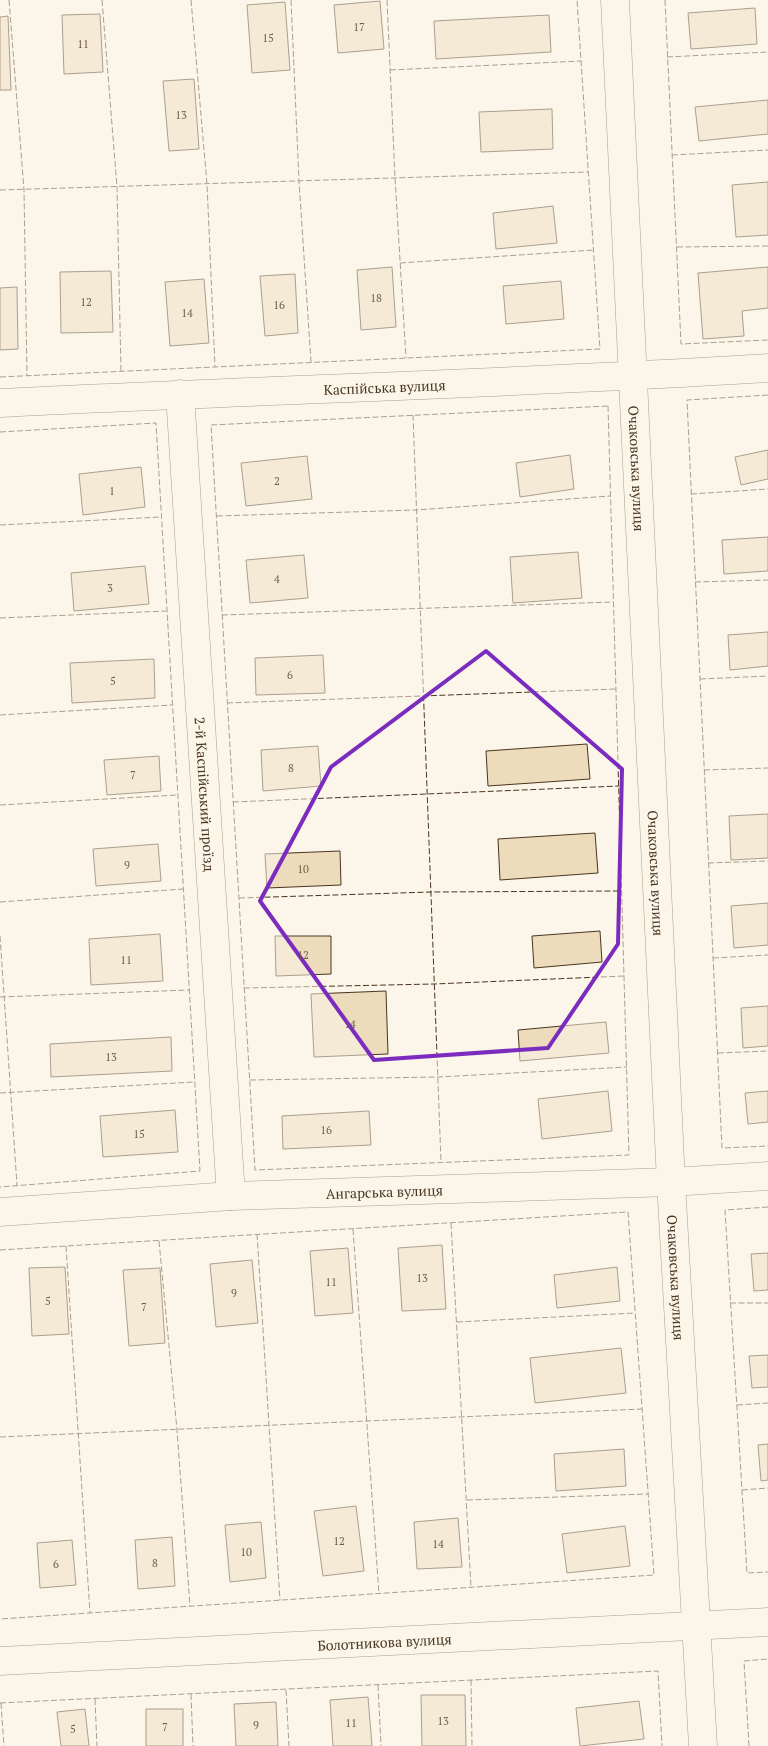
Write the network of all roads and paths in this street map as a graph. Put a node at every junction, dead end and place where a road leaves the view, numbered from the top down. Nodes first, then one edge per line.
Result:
1 (615, 0) edge
2 (768, 368) edge
3 (633, 376) junction
4 (180, 394) junction
5 (0, 403) edge
6 (768, 1176) edge
7 (671, 1182) junction
8 (231, 1196) junction
9 (0, 1212) edge
10 (768, 1622) edge
11 (697, 1626) junction
12 (0, 1661) edge
13 (703, 1746) edge

1 - 3 street, Очаковська вулиця
2 - 3 street, Каспійська вулиця
3 - 4 street, Каспійська вулиця
3 - 7 street, Очаковська вулиця
4 - 5 street, Каспійська вулиця
4 - 8 street, 2-й Каспійський проїзд
6 - 7 street, Ангарська вулиця
7 - 8 street, Ангарська вулиця
7 - 11 street, Очаковська вулиця
8 - 9 street, Ангарська вулиця
10 - 11 street, Болотникова вулиця
11 - 12 street, Болотникова вулиця
11 - 13 street, Очаковська вулиця

